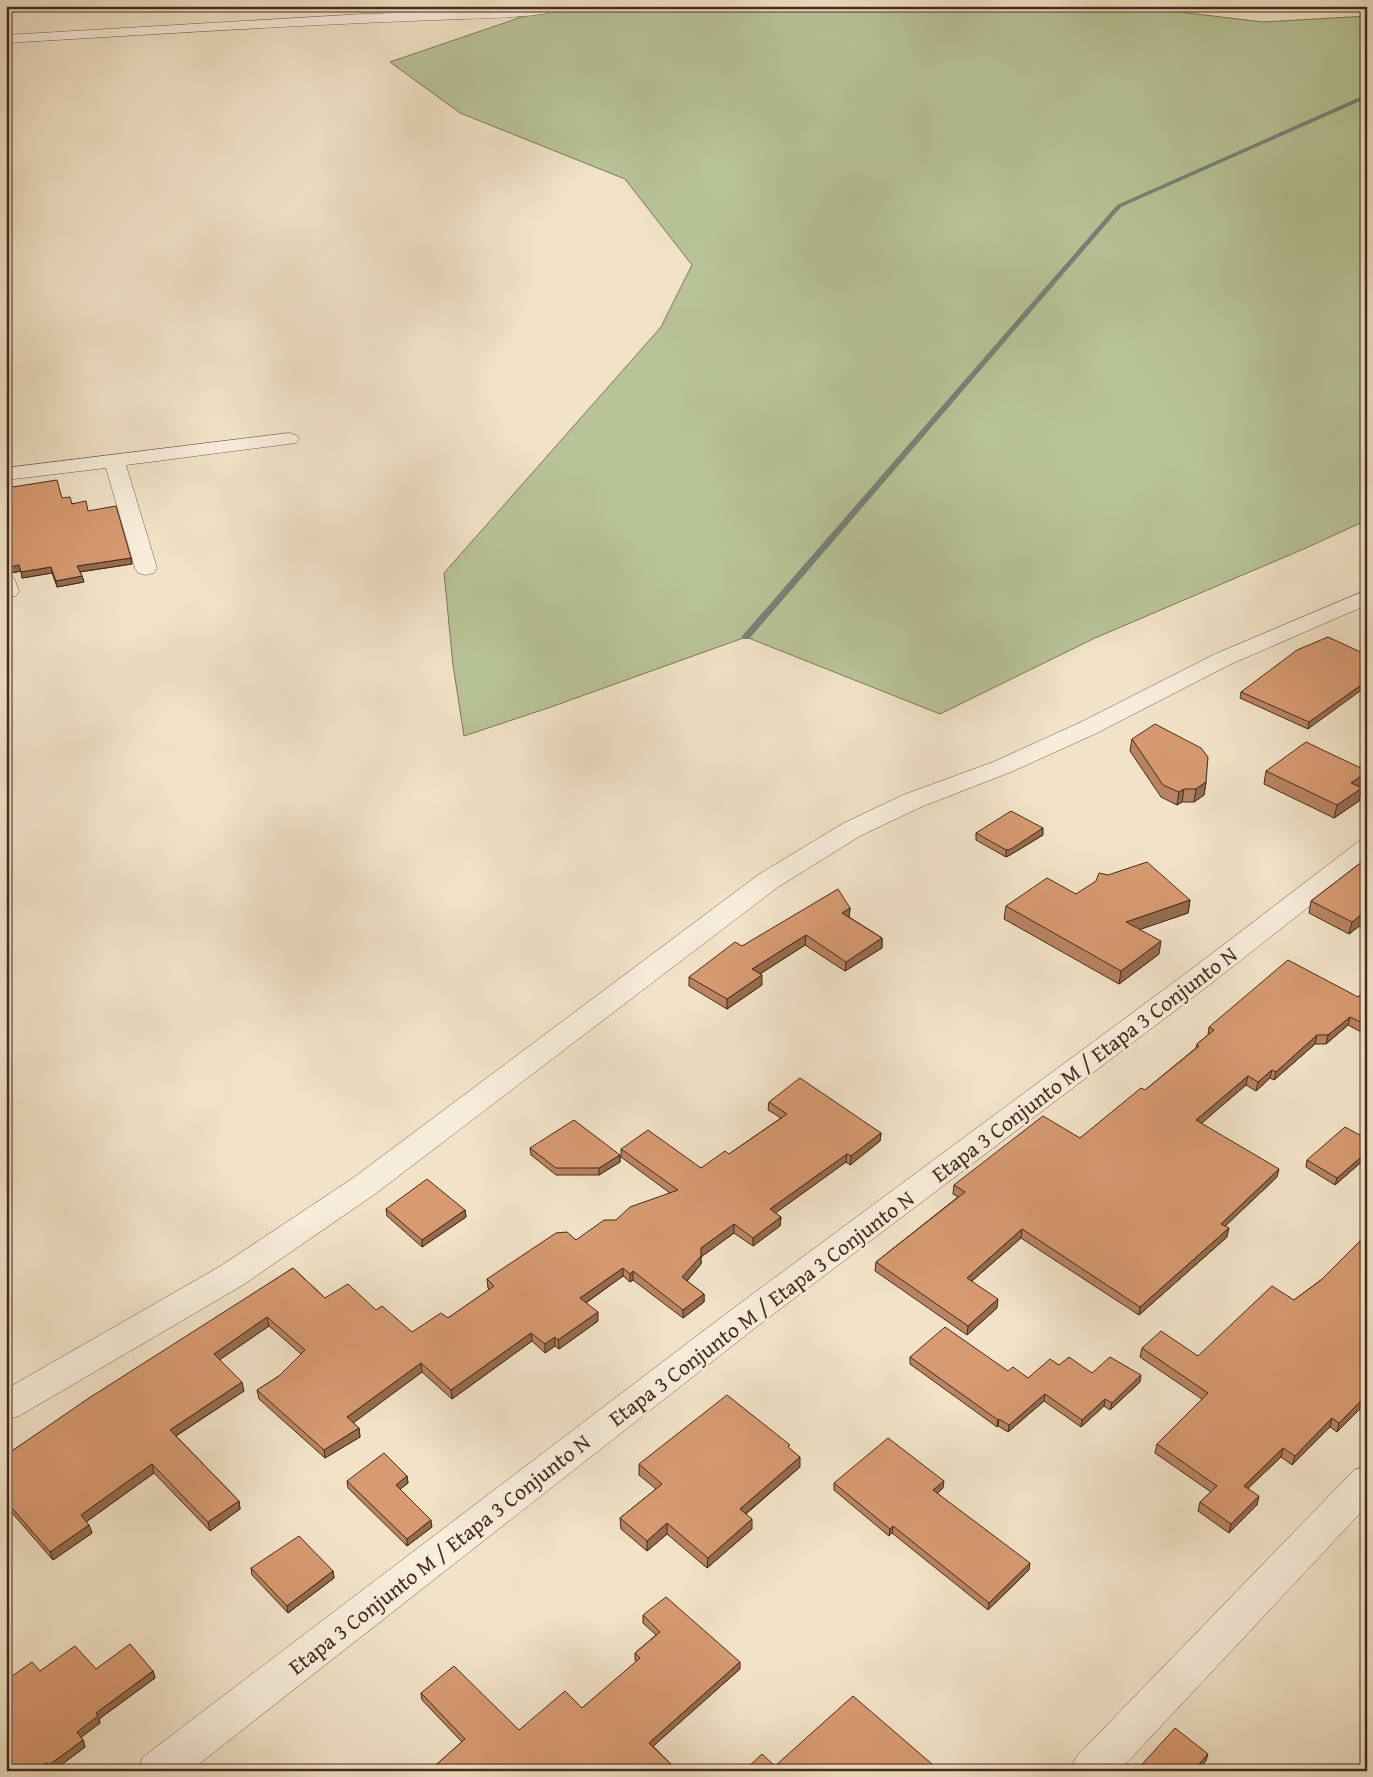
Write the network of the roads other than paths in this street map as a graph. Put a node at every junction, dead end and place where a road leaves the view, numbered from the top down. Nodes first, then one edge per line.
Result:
1 (560, 6) edge
2 (6, 39) edge
3 (289, 439) dead end
4 (114, 460) junction
5 (6, 474) edge
6 (146, 568) dead end
7 (1367, 597) edge
8 (1367, 848) edge
9 (6, 1406) edge
10 (1367, 1481) edge
11 (158, 1771) edge
12 (1092, 1771) edge

1 - 2 street
3 - 4 street
4 - 5 street
4 - 6 street
7 - 9 street
8 - 11 street, Etapa 3 Conjunto M / Etapa 3 Conjunto N
10 - 12 street

